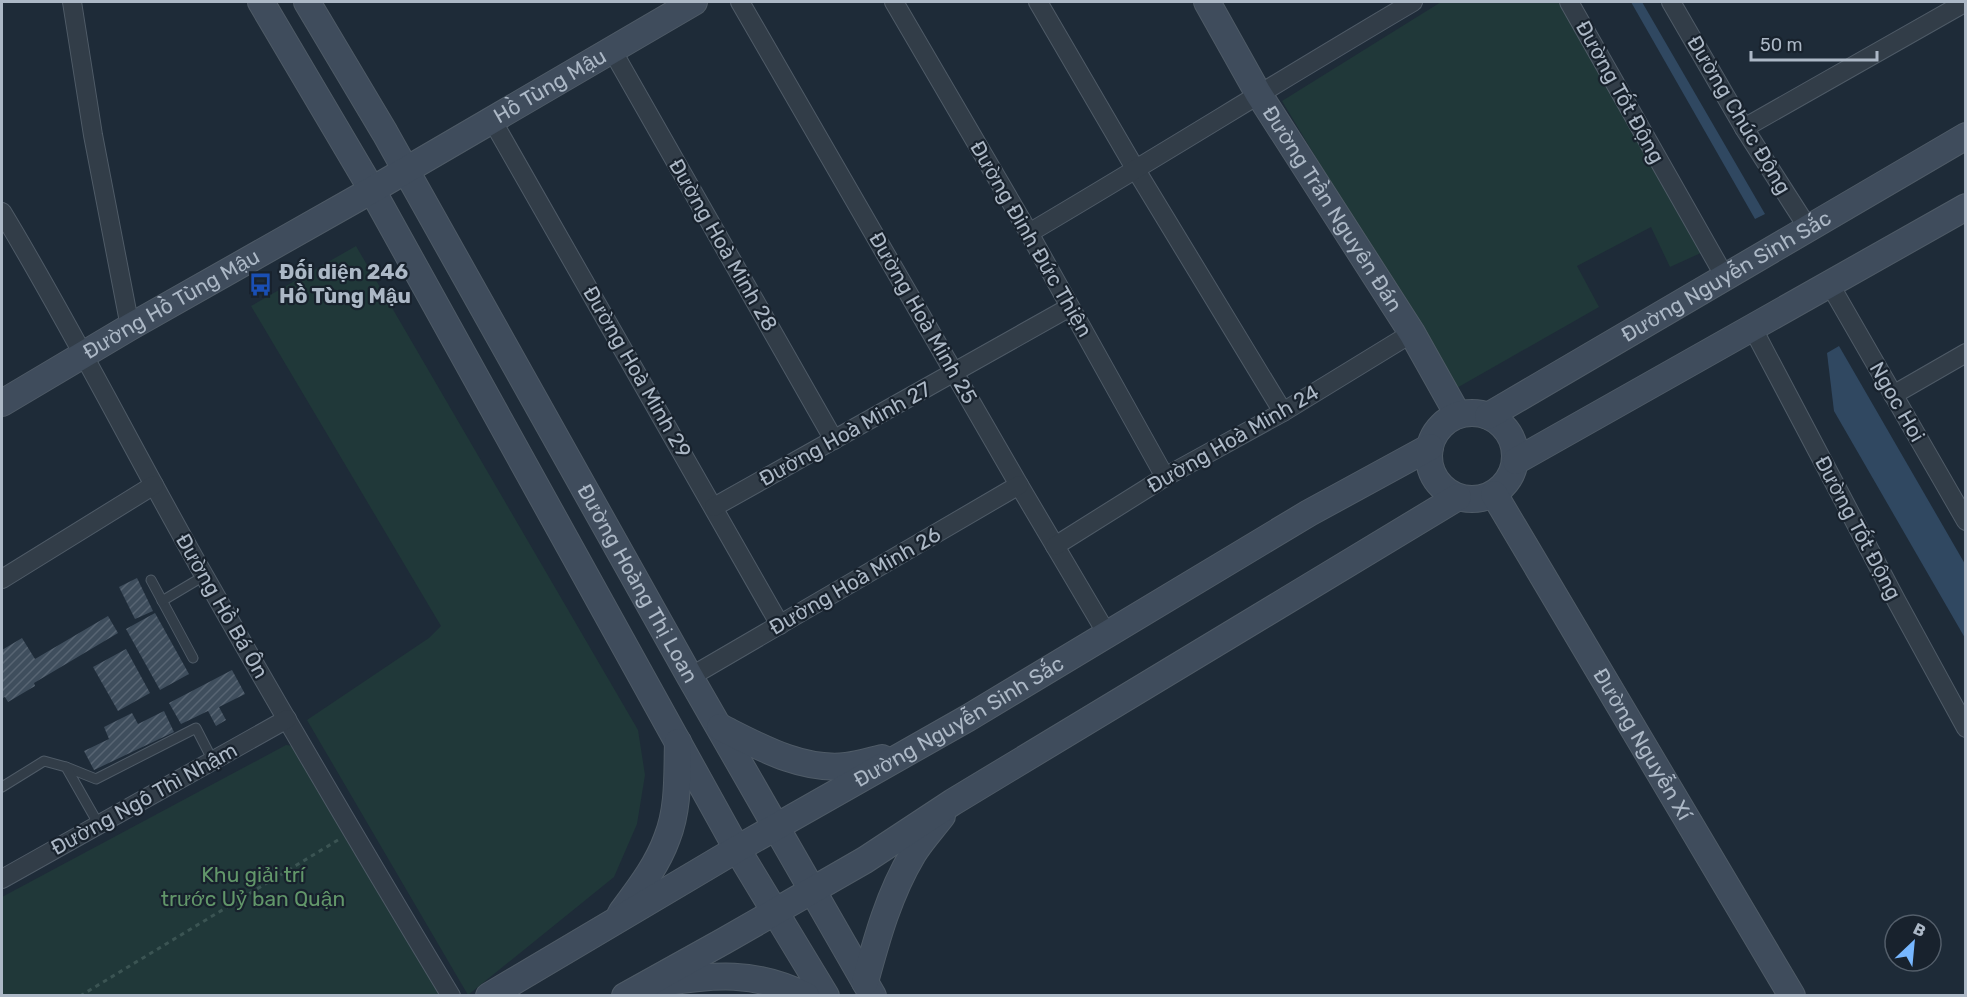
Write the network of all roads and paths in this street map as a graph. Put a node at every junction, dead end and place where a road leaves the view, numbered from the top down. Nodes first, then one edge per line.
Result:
1 (72, 2) edge
2 (261, 2) edge
3 (307, 2) edge
4 (694, 2) edge
5 (740, 2) edge
6 (894, 2) edge
7 (1038, 2) edge
8 (1207, 2) edge
9 (1413, 2) edge
10 (1569, 2) edge
11 (1965, 2) edge
12 (1678, 4) edge
13 (612, 50) junction
14 (1258, 93) junction
15 (492, 120) junction
16 (1744, 128) junction
17 (1965, 136) edge
18 (1136, 170) junction
19 (405, 171) junction
20 (372, 190) junction
21 (1965, 207) edge
22 (2, 212) edge
23 (1808, 228) junction
24 (7, 232) edge
25 (1029, 233) junction
26 (1725, 277) junction
27 (1829, 283) junction
28 (1070, 307) junction
29 (130, 327) junction
30 (1752, 327) junction
31 (1412, 333) junction
32 (1965, 353) edge
33 (84, 354) junction
34 (955, 373) junction
35 (1893, 394) junction
36 (2, 403) edge
37 (1283, 412) junction
38 (1458, 415) junction
39 (1488, 416) junction
40 (834, 441) junction
41 (1430, 447) junction
42 (1516, 461) junction
43 (1165, 477) junction
44 (154, 485) junction
45 (1019, 485) junction
46 (1494, 494) junction
47 (1458, 497) junction
48 (714, 507) junction
49 (1962, 508) edge
50 (1055, 546) junction
51 (204, 576) junction
52 (2, 579) edge
53 (151, 580) dead end
54 (162, 601) junction
55 (780, 625) junction
56 (1107, 634) junction
57 (193, 658) dead end
58 (690, 677) junction
59 (287, 719) junction
60 (720, 727) junction
61 (1965, 728) edge
62 (678, 742) junction
63 (906, 753) junction
64 (213, 761) junction
65 (66, 767) junction
66 (2, 787) edge
67 (953, 802) junction
68 (99, 825) junction
69 (777, 826) junction
70 (352, 831) junction
71 (737, 849) junction
72 (2, 879) edge
73 (813, 890) junction
74 (774, 912) junction
75 (616, 921) junction
76 (869, 989) edge
77 (634, 991) edge
78 (80, 996) edge
79 (451, 996) edge
80 (489, 996) edge
81 (806, 996) edge
82 (826, 996) edge
83 (1792, 996) edge

1 - 29 street
2 - 20 main road, Đường Hoàng Thị Loan
3 - 19 main road, Đường Hoàng Thị Loan
4 - 13 main road, Hồ Tùng Mậu
5 - 34 street, Đường Hoà Minh 25
6 - 25 street, Đường Đinh Đức Thiện
7 - 18 street
8 - 14 main road, Đường Trần Nguyên Đán
9 - 14 street
10 - 26 street, Đường Tốt Động
11 - 16 street
12 - 16 street, Đường Chúc Động
13 - 15 main road, Hồ Tùng Mậu
13 - 40 street, Đường Hoà Minh 28
14 - 18 street
14 - 31 main road, Đường Trần Nguyên Đán
15 - 19 main road, Hồ Tùng Mậu
15 - 48 street, Đường Hoà Minh 29
16 - 23 street, Đường Chúc Động
17 - 23 main road, Đường Nguyễn Sinh Sắc
18 - 25 street
18 - 37 street
19 - 20 main road, Đường Hồ Tùng Mậu
19 - 58 main road, Đường Hoàng Thị Loan
20 - 29 main road, Đường Hồ Tùng Mậu
20 - 62 main road, Đường Hoàng Thị Loan
21 - 27 main road
22 - 24 street, Đường Hồ Bá Ôn
23 - 26 main road, Đường Nguyễn Sinh Sắc
24 - 33 street, Đường Hồ Bá Ôn
25 - 28 street, Đường Đinh Đức Thiện
26 - 39 main road, Đường Nguyễn Sinh Sắc
27 - 30 main road
27 - 35 street, Ngoc Hoi
28 - 34 street, Đường Hoà Minh 27
28 - 43 street, Đường Đinh Đức Thiện
29 - 33 main road, Đường Hồ Tùng Mậu
30 - 42 main road
30 - 61 street, Đường Tốt Động
31 - 37 street, Đường Hoà Minh 24
31 - 38 main road, Đường Trần Nguyên Đán
32 - 35 street
33 - 36 main road, Đường Hồ Tùng Mậu
33 - 44 street, Đường Hồ Bá Ôn
34 - 40 street, Đường Hoà Minh 27
34 - 45 street, Đường Hoà Minh 25
35 - 49 street, Ngoc Hoi
37 - 43 street, Đường Hoà Minh 24
38 - 39 main road
38 - 41 main road
39 - 42 main road
40 - 48 street, Đường Hoà Minh 27
41 - 47 main road
41 - 56 main road, Đường Nguyễn Sinh Sắc
42 - 46 main road
43 - 50 street, Đường Hoà Minh 24
44 - 51 street, Đường Hồ Bá Ôn
44 - 52 street
45 - 50 street, Đường Hoà Minh 25
45 - 55 street, Đường Hoà Minh 26
46 - 47 main road
46 - 83 main road, Đường Nguyễn Xí
47 - 67 main road
48 - 55 street, Đường Hoà Minh 29
50 - 56 street, Đường Hoà Minh 25
51 - 54 lane
51 - 59 street, Đường Hồ Bá Ôn
53 - 54 lane
54 - 57 lane
55 - 58 street, Đường Hoà Minh 26
56 - 63 main road, Đường Nguyễn Sinh Sắc
58 - 60 main road, Đường Hoàng Thị Loan
59 - 64 street, Đường Ngô Thì Nhậm
59 - 70 street, Đường Hồ Bá Ôn
60 - 63 main road
60 - 69 main road, Đường Hoàng Thị Loan
62 - 71 main road, Đường Hoàng Thị Loan
62 - 75 main road
63 - 69 main road, Đường Nguyễn Sinh Sắc
64 - 65 lane
64 - 68 street, Đường Ngô Thì Nhậm
65 - 66 lane
65 - 68 lane
67 - 73 main road
67 - 76 main road
68 - 72 street, Đường Ngô Thì Nhậm
69 - 71 main road, Đường Nguyễn Sinh Sắc
69 - 73 main road, Đường Hoàng Thị Loan
70 - 78 path
70 - 79 street, Đường Hồ Bá Ôn
71 - 74 main road, Đường Hoàng Thị Loan
71 - 75 main road, Đường Nguyễn Sinh Sắc
73 - 74 main road
73 - 76 main road, Đường Hoàng Thị Loan
74 - 77 main road
74 - 82 main road, Đường Hoàng Thị Loan
75 - 80 main road, Đường Nguyễn Sinh Sắc
77 - 81 main road

